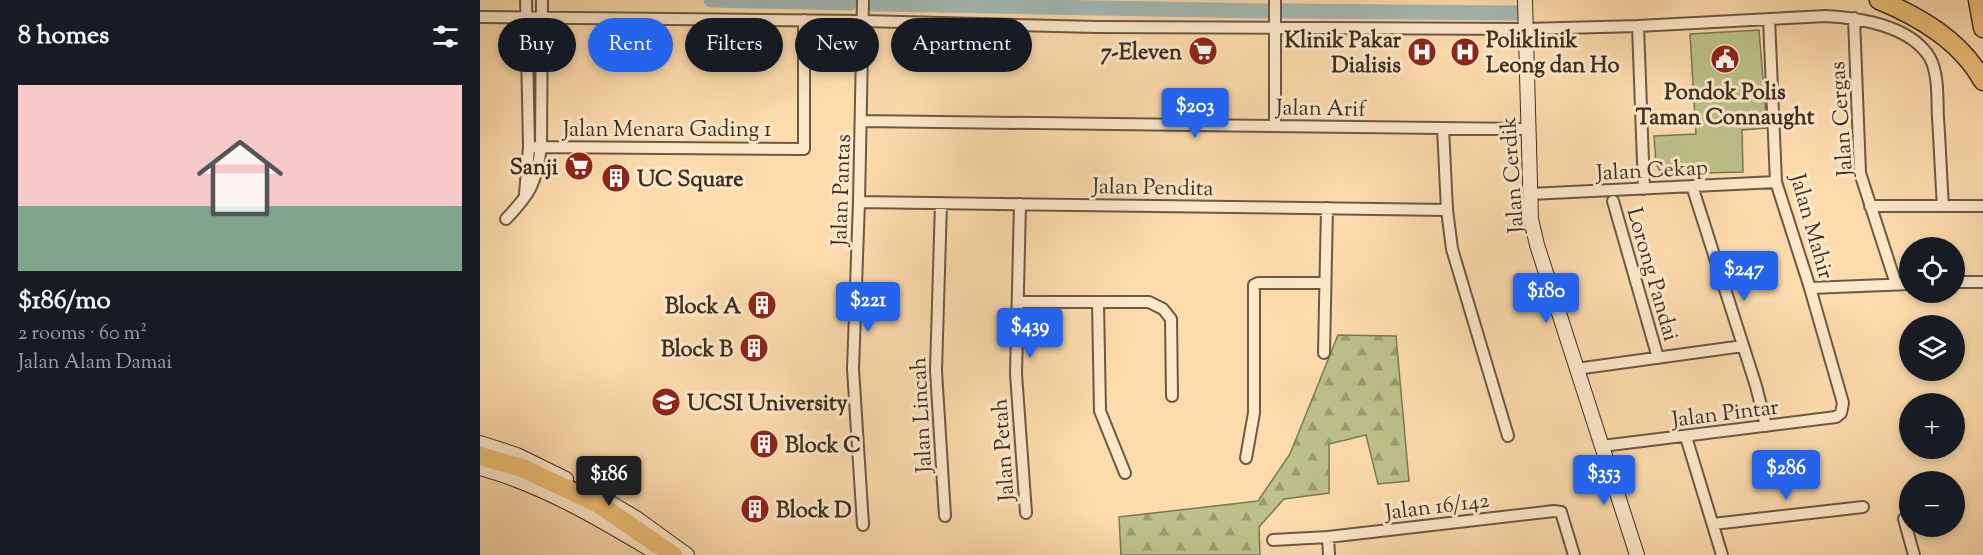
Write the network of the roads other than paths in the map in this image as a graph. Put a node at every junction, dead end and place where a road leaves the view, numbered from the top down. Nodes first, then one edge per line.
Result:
1 (526, 0) edge
2 (542, 0) edge
3 (863, 0) edge
4 (1275, 0) edge
5 (1525, 0) edge
6 (1879, 0) edge
7 (480, 17) edge
8 (528, 18) joint
9 (542, 18) edge
10 (576, 18) edge
11 (863, 18) edge
12 (1854, 18) junction
13 (1769, 19) junction
14 (795, 21) edge
15 (879, 21) edge
16 (1638, 26) junction
17 (1275, 28) junction
18 (1526, 29) junction
19 (528, 72) edge
20 (542, 72) edge
21 (804, 72) edge
22 (862, 72) edge
23 (1983, 81) edge
24 (861, 121) junction
25 (1275, 126) junction
26 (1443, 128) junction
27 (1529, 129) junction
28 (529, 147) junction
29 (541, 147) junction
30 (1776, 182) junction
31 (1692, 186) junction
32 (1644, 189) junction
33 (1530, 194) junction
34 (524, 201) junction
35 (1613, 201) dead end
36 (860, 202) junction
37 (940, 203) junction
38 (1020, 204) junction
39 (1943, 206) junction
40 (1983, 206) edge
41 (1870, 207) junction
42 (1327, 208) junction
43 (1447, 210) junction
44 (506, 219) dead end
45 (1965, 282) edge
46 (1983, 282) edge
47 (1325, 283) junction
48 (1896, 284) joint
49 (1810, 288) junction
50 (1018, 302) junction
51 (1098, 302) junction
52 (1743, 345) junction
53 (1324, 353) dead end
54 (1658, 358) junction
55 (1576, 369) junction
56 (1172, 396) dead end
57 (1843, 403) joint
58 (1766, 426) junction
59 (1508, 436) dead end
60 (1686, 437) junction
61 (480, 443) edge
62 (1602, 446) junction
63 (480, 458) edge
64 (1246, 458) dead end
65 (480, 468) edge
66 (1125, 473) dead end
67 (1863, 507) dead end
68 (1026, 513) dead end
69 (945, 516) dead end
70 (1713, 524) junction
71 (863, 525) dead end
72 (1328, 537) junction
73 (1909, 537) edge
74 (1272, 540) dead end
75 (660, 555) edge
76 (670, 555) edge
77 (687, 555) edge
78 (1329, 555) edge
79 (1574, 555) edge
80 (1637, 555) edge
81 (1722, 555) edge
82 (1914, 555) edge

1 - 8 street
2 - 9 street
3 - 11 street, Jalan Pantas
4 - 17 street
5 - 18 street, Jalan Cerdik
6 - 23 highway
7 - 8 street
10 - 14 street
12 - 13 street
12 - 39 street
12 - 41 street, Jalan Cergas
13 - 16 street
13 - 30 street, Jalan Mahir
15 - 17 street
16 - 18 street
16 - 32 street
17 - 18 street
17 - 25 street
18 - 27 street, Jalan Cerdik
19 - 28 street
20 - 29 street
21 - 29 street, Jalan Menara Gading 1
22 - 24 street, Jalan Pantas
24 - 25 street, Jalan Arif
24 - 36 street, Jalan Pantas
25 - 26 street, Jalan Arif
26 - 27 street, Jalan Arif
26 - 43 street
27 - 33 street, Jalan Cerdik
28 - 29 street, Jalan Menara Gading 1
28 - 34 street
29 - 34 street
30 - 31 street, Jalan Cekap
30 - 49 street, Jalan Mahir
31 - 32 street, Jalan Cekap
31 - 52 street
32 - 33 street, Jalan Cekap
33 - 55 street, Jalan Cerdik
34 - 44 street
35 - 54 street, Lorong Pandai
36 - 37 street, Jalan Pendita
36 - 71 street, Jalan Pantas
37 - 38 street, Jalan Pendita
37 - 69 street, Jalan Lincah
38 - 42 street, Jalan Pendita
38 - 50 street, Jalan Petah
39 - 40 street
39 - 41 street
41 - 48 street, Jalan Cergas
42 - 43 street, Jalan Pendita
42 - 47 street
43 - 59 street
45 - 46 street
47 - 53 street
47 - 64 street
48 - 49 street
49 - 57 street, Jalan Mahir
50 - 51 street
50 - 68 street, Jalan Petah
51 - 56 street
51 - 66 street
52 - 54 street
52 - 58 street
54 - 55 street
55 - 62 street, Jalan Cerdik
57 - 58 street, Jalan Pintar
58 - 60 street, Jalan Pintar
60 - 62 street, Jalan Pintar
60 - 70 street
61 - 77 street
62 - 80 street, Jalan Cerdik
63 - 76 highway
65 - 75 street
67 - 70 street
70 - 81 street
72 - 74 street, Jalan 16/142
72 - 78 street
72 - 79 street, Jalan 16/142
73 - 82 street

